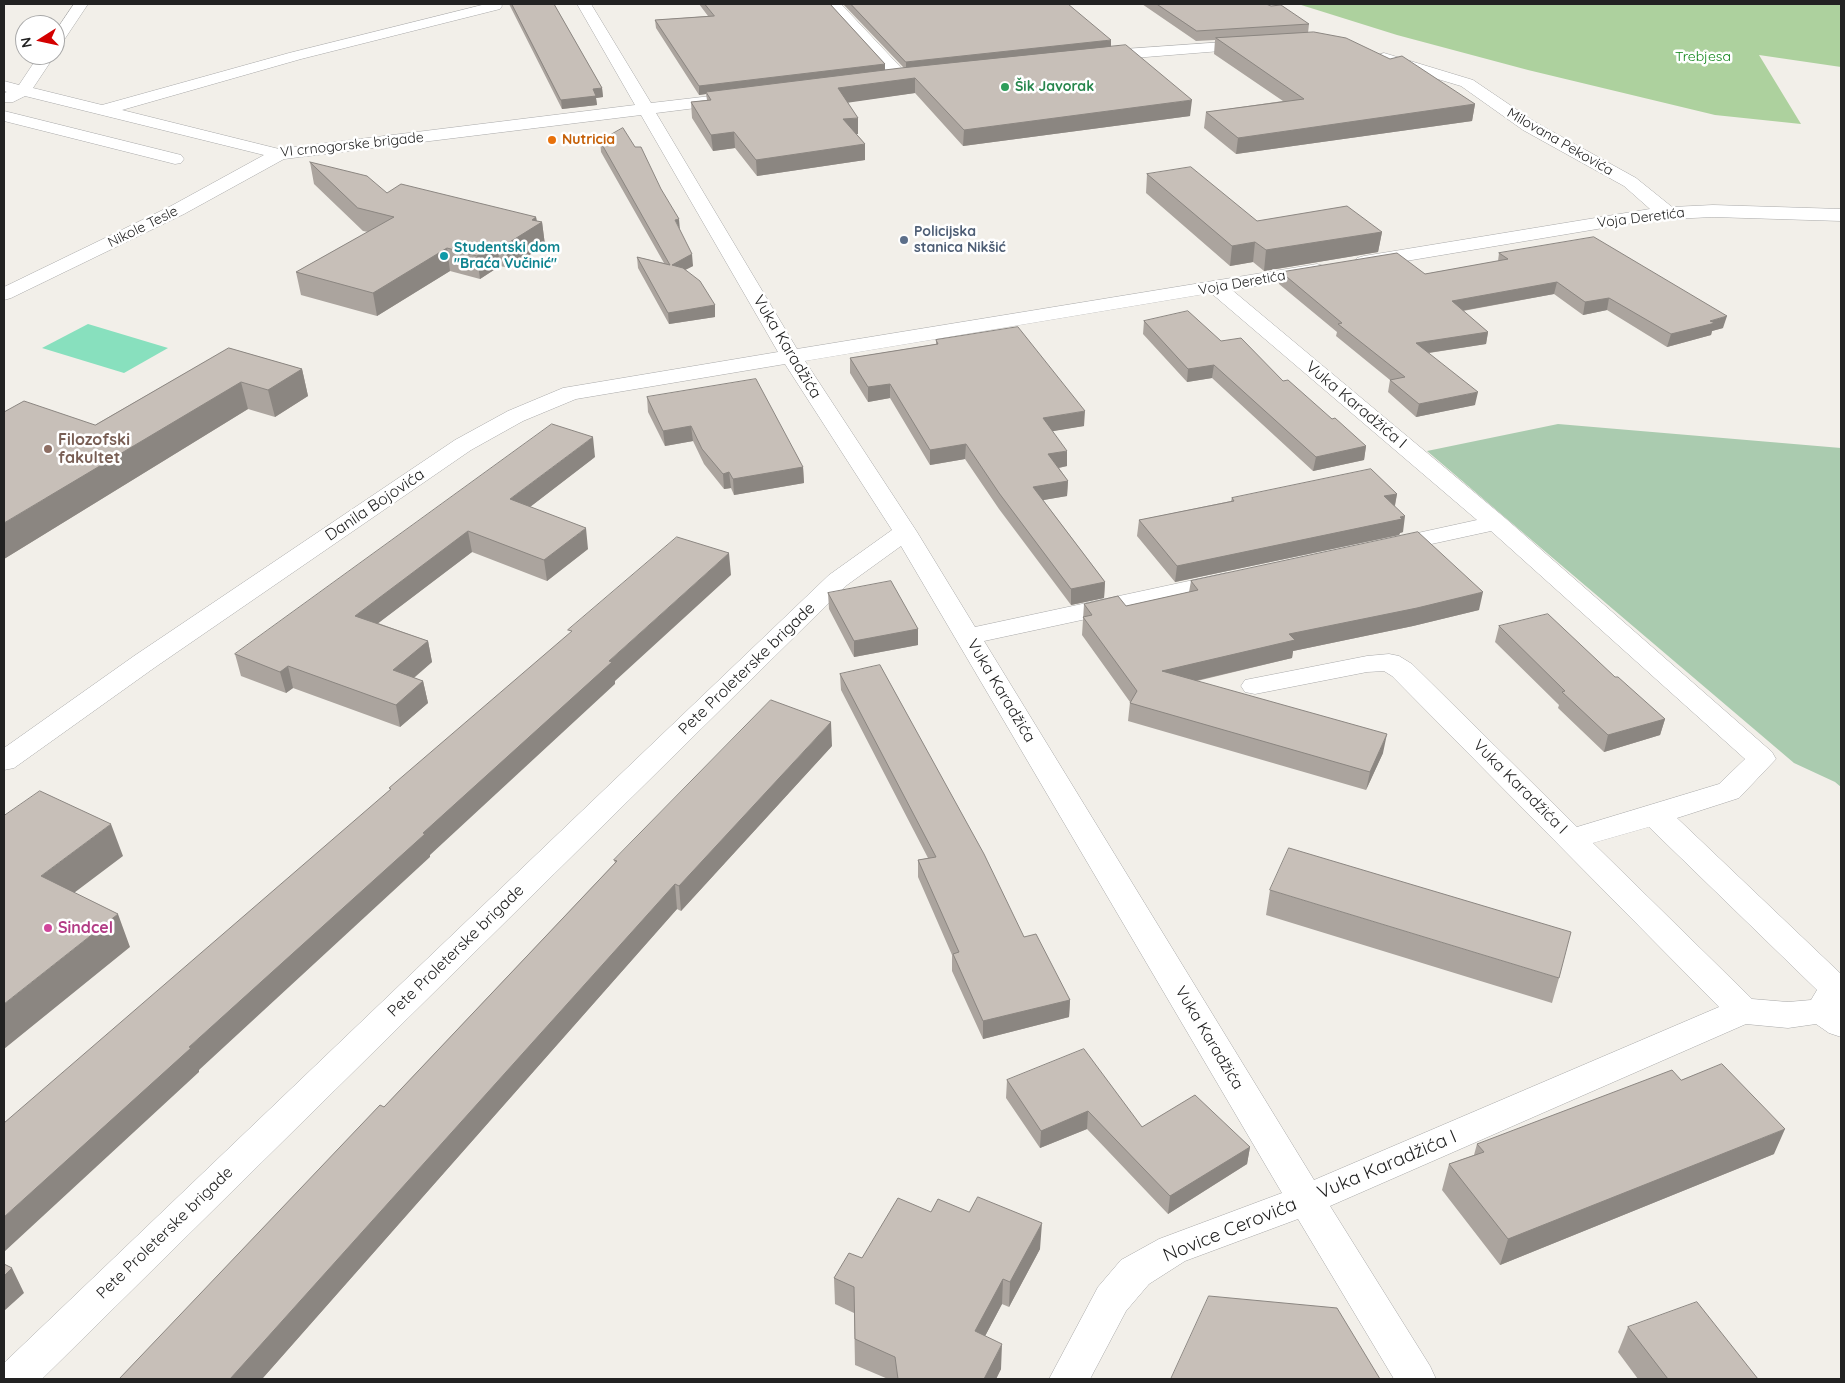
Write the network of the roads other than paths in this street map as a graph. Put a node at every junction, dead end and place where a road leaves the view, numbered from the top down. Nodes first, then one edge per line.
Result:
1 (81, 4) edge
2 (584, 4) edge
3 (833, 4) edge
4 (495, 6) dead end
5 (65, 28) edge
6 (1274, 43) edge
7 (1366, 53) edge
8 (1083, 58) edge
9 (40, 65) edge
10 (920, 75) edge
11 (901, 77) junction
12 (881, 79) edge
13 (4, 86) edge
14 (23, 91) junction
15 (745, 97) edge
16 (4, 99) edge
17 (648, 109) junction
18 (102, 111) junction
19 (4, 116) edge
20 (279, 154) junction
21 (175, 159) dead end
22 (1666, 213) junction
23 (1841, 215) edge
24 (1216, 288) junction
25 (4, 294) edge
26 (792, 358) junction
27 (1496, 523) junction
28 (905, 532) junction
29 (1369, 550) edge
30 (1251, 575) edge
31 (968, 636) junction
32 (1255, 686) dead end
33 (4, 760) edge
34 (1655, 815) junction
35 (1572, 838) junction
36 (1743, 1011) junction
37 (1831, 1017) edge
38 (1306, 1200) junction
39 (15, 1379) edge
40 (1068, 1379) edge
41 (1416, 1379) edge

1 - 5 street
2 - 17 street, Vuka Karadžića
3 - 11 street
4 - 18 street
6 - 8 street
7 - 22 street, Milovana Pekovića
9 - 14 street
10 - 11 street
11 - 12 street
13 - 14 street, VI crnogorske brigade
14 - 16 street
14 - 18 street, VI crnogorske brigade
15 - 17 street
17 - 20 street, VI crnogorske brigade
17 - 26 street, Vuka Karadžića
18 - 20 street, VI crnogorske brigade
19 - 21 street
20 - 25 street, Nikole Tesle
22 - 23 street, Voja Deretića
22 - 24 street, Voja Deretića
24 - 26 street, Voja Deretića
24 - 27 street, Vuka Karadžića I
26 - 28 street, Vuka Karadžića
26 - 33 street, Danila Bojovića
27 - 29 street
27 - 34 street, Vuka Karadžića I
28 - 31 street, Vuka Karadžića
28 - 39 street, Pete Proleterske brigade
30 - 31 street
31 - 38 street, Vuka Karadžića
32 - 35 street, Vuka Karadžića I
34 - 35 street
34 - 37 street, Vuka Karadžića I
35 - 36 street, Vuka Karadžića I
36 - 37 street, Vuka Karadžića I
36 - 38 street, Vuka Karadžića I
38 - 40 street, Novice Cerovića
38 - 41 street, Vuka Karadžića

